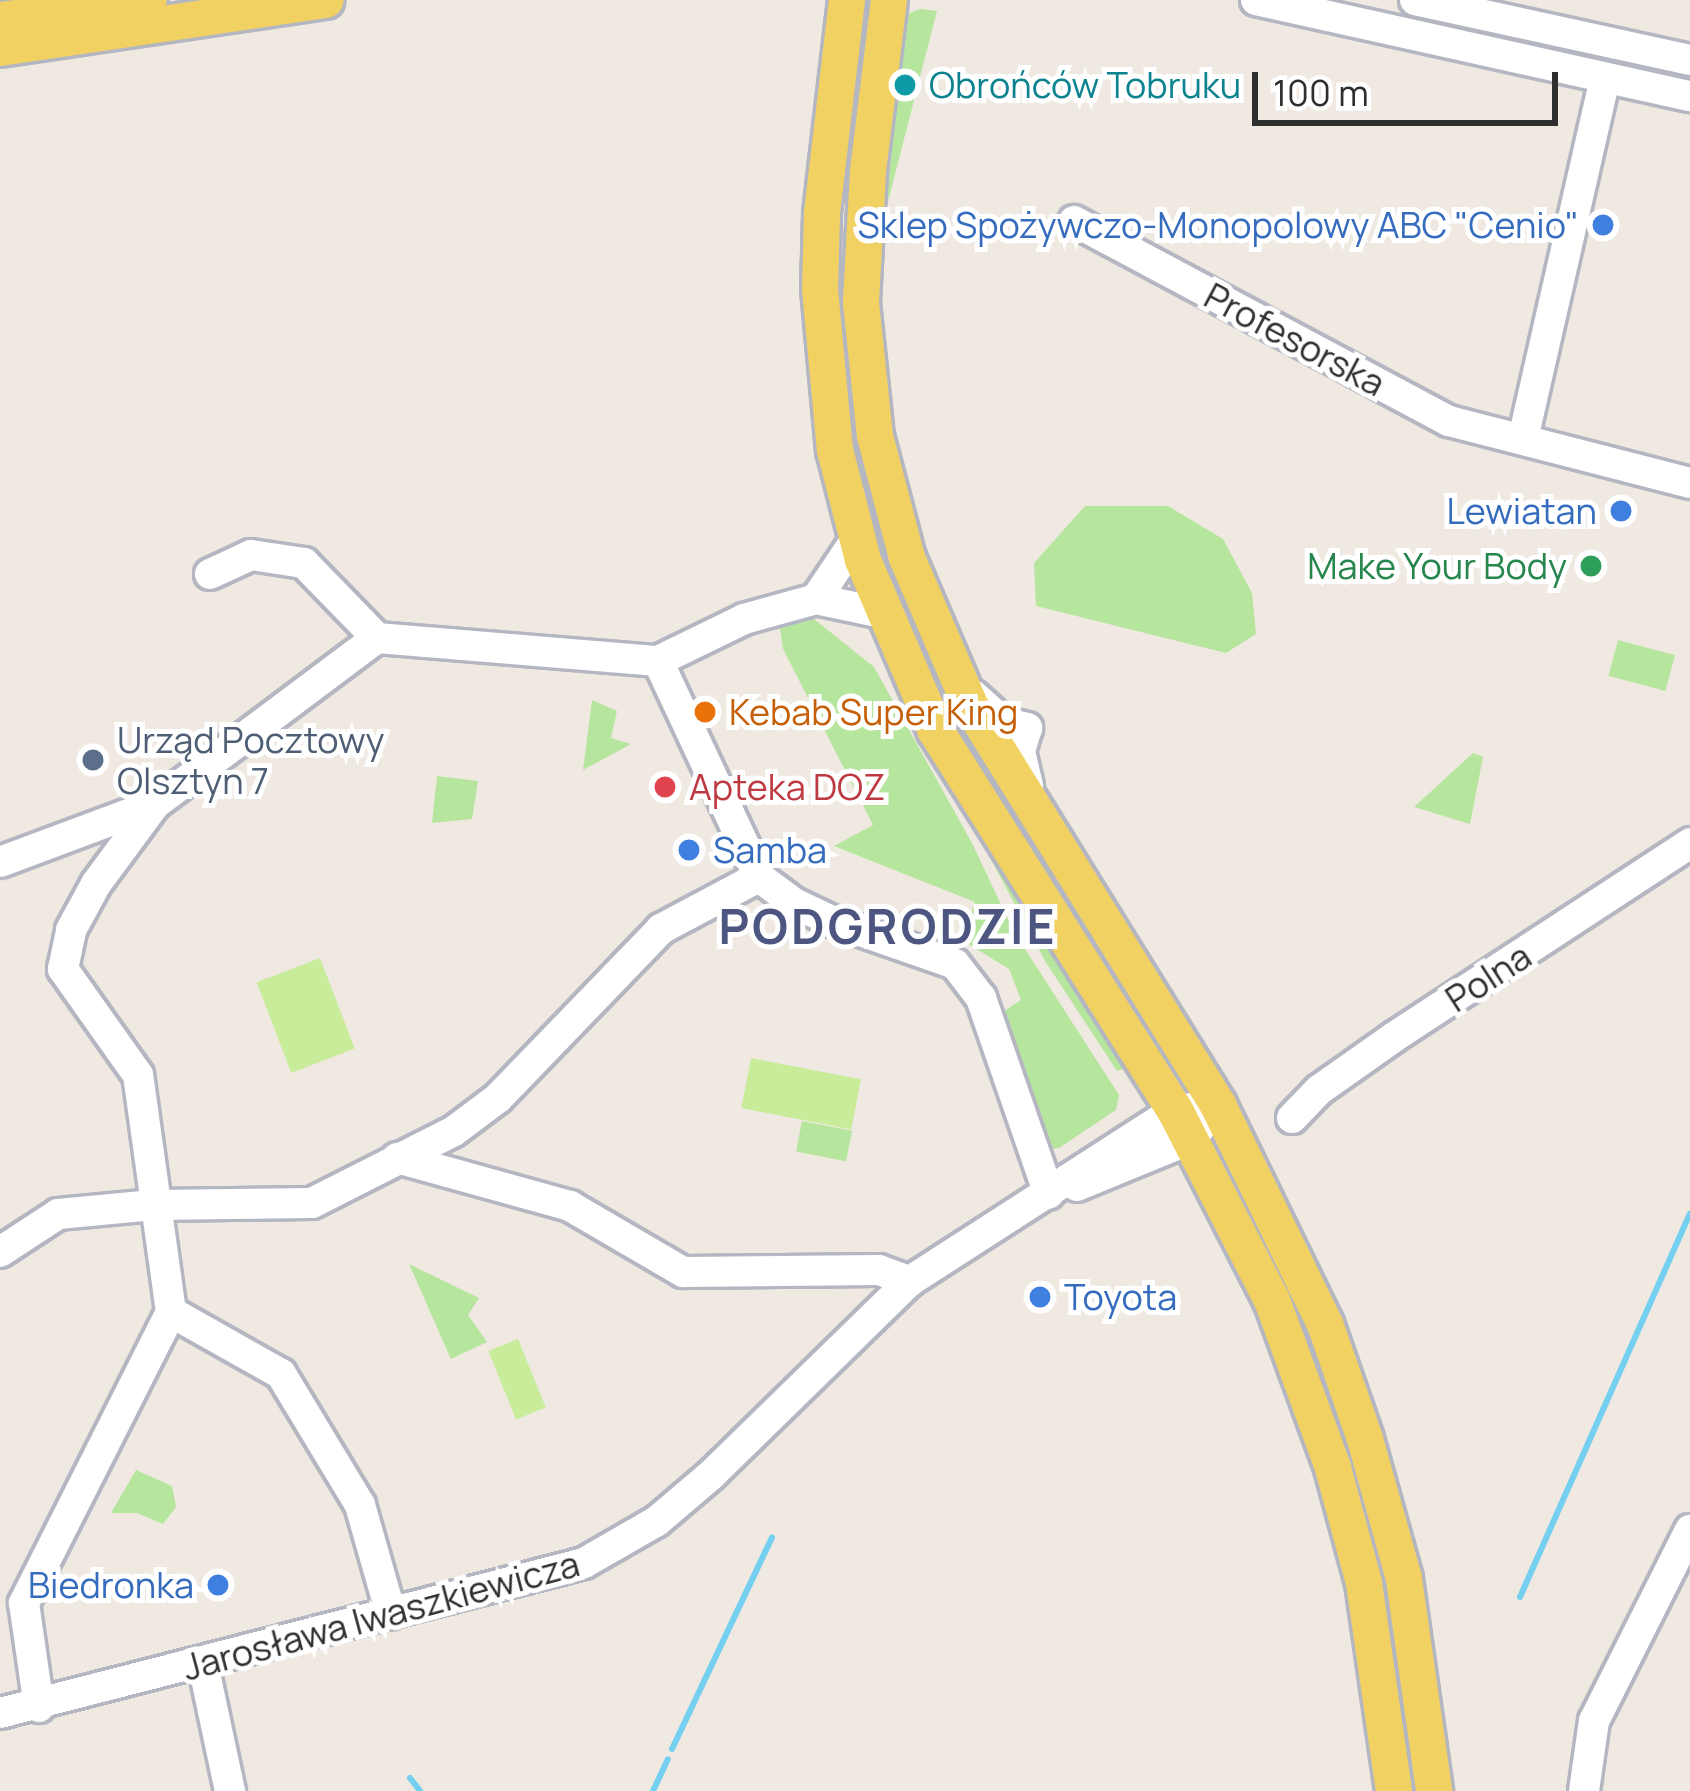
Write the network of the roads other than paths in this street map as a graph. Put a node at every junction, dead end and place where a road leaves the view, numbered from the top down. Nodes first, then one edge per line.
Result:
1 (149, 0) edge
2 (325, 0) edge
3 (847, 0) edge
4 (889, 0) edge
5 (1256, 0) edge
6 (1415, 0) edge
7 (0, 20) edge
8 (0, 48) edge
9 (1690, 60) edge
10 (1605, 78) junction
11 (1690, 96) edge
12 (1074, 221) dead end
13 (1523, 439) junction
14 (1690, 483) edge
15 (856, 538) junction
16 (210, 574) dead end
17 (816, 598) junction
18 (882, 614) junction
19 (377, 638) junction
20 (658, 662) junction
21 (155, 804) junction
22 (1690, 843) edge
23 (0, 862) edge
24 (759, 877) junction
25 (1218, 1105) junction
26 (1292, 1118) dead end
27 (1183, 1125) junction
28 (454, 1131) junction
29 (397, 1158) junction
30 (461, 1172) junction
31 (1048, 1194) junction
32 (154, 1204) junction
33 (0, 1252) edge
34 (910, 1281) junction
35 (171, 1312) junction
36 (1690, 1530) edge
37 (391, 1614) junction
38 (203, 1664) junction
39 (39, 1707) junction
40 (0, 1713) edge
41 (230, 1791) edge
42 (1394, 1791) edge
43 (1434, 1791) edge
44 (1584, 1791) edge

1 - 7 main road
2 - 8 main road
3 - 15 main road
4 - 25 main road
5 - 10 street
6 - 9 street
10 - 11 street
10 - 13 street
12 - 13 street, Profesorska
13 - 14 street, Profesorska
15 - 17 street
15 - 18 main road
16 - 19 street
17 - 18 street
17 - 20 street
18 - 27 main road
19 - 20 street
19 - 21 street
20 - 24 street
21 - 23 street
21 - 32 street
22 - 26 street, Polna
24 - 28 street
24 - 31 street
25 - 27 street, Jarosława Iwaszkiewicza
25 - 43 main road
27 - 31 street, Jarosława Iwaszkiewicza
27 - 42 main road
28 - 29 street
28 - 30 street
29 - 30 street
29 - 32 street
30 - 34 street
31 - 34 street, Jarosława Iwaszkiewicza
32 - 33 street
32 - 35 street
34 - 37 street, Jarosława Iwaszkiewicza
35 - 37 street, Jarosława Iwaszkiewicza
35 - 39 street
36 - 44 street
37 - 38 street, Jarosława Iwaszkiewicza
38 - 39 street, Jarosława Iwaszkiewicza
38 - 41 street
39 - 40 street, Jarosława Iwaszkiewicza

